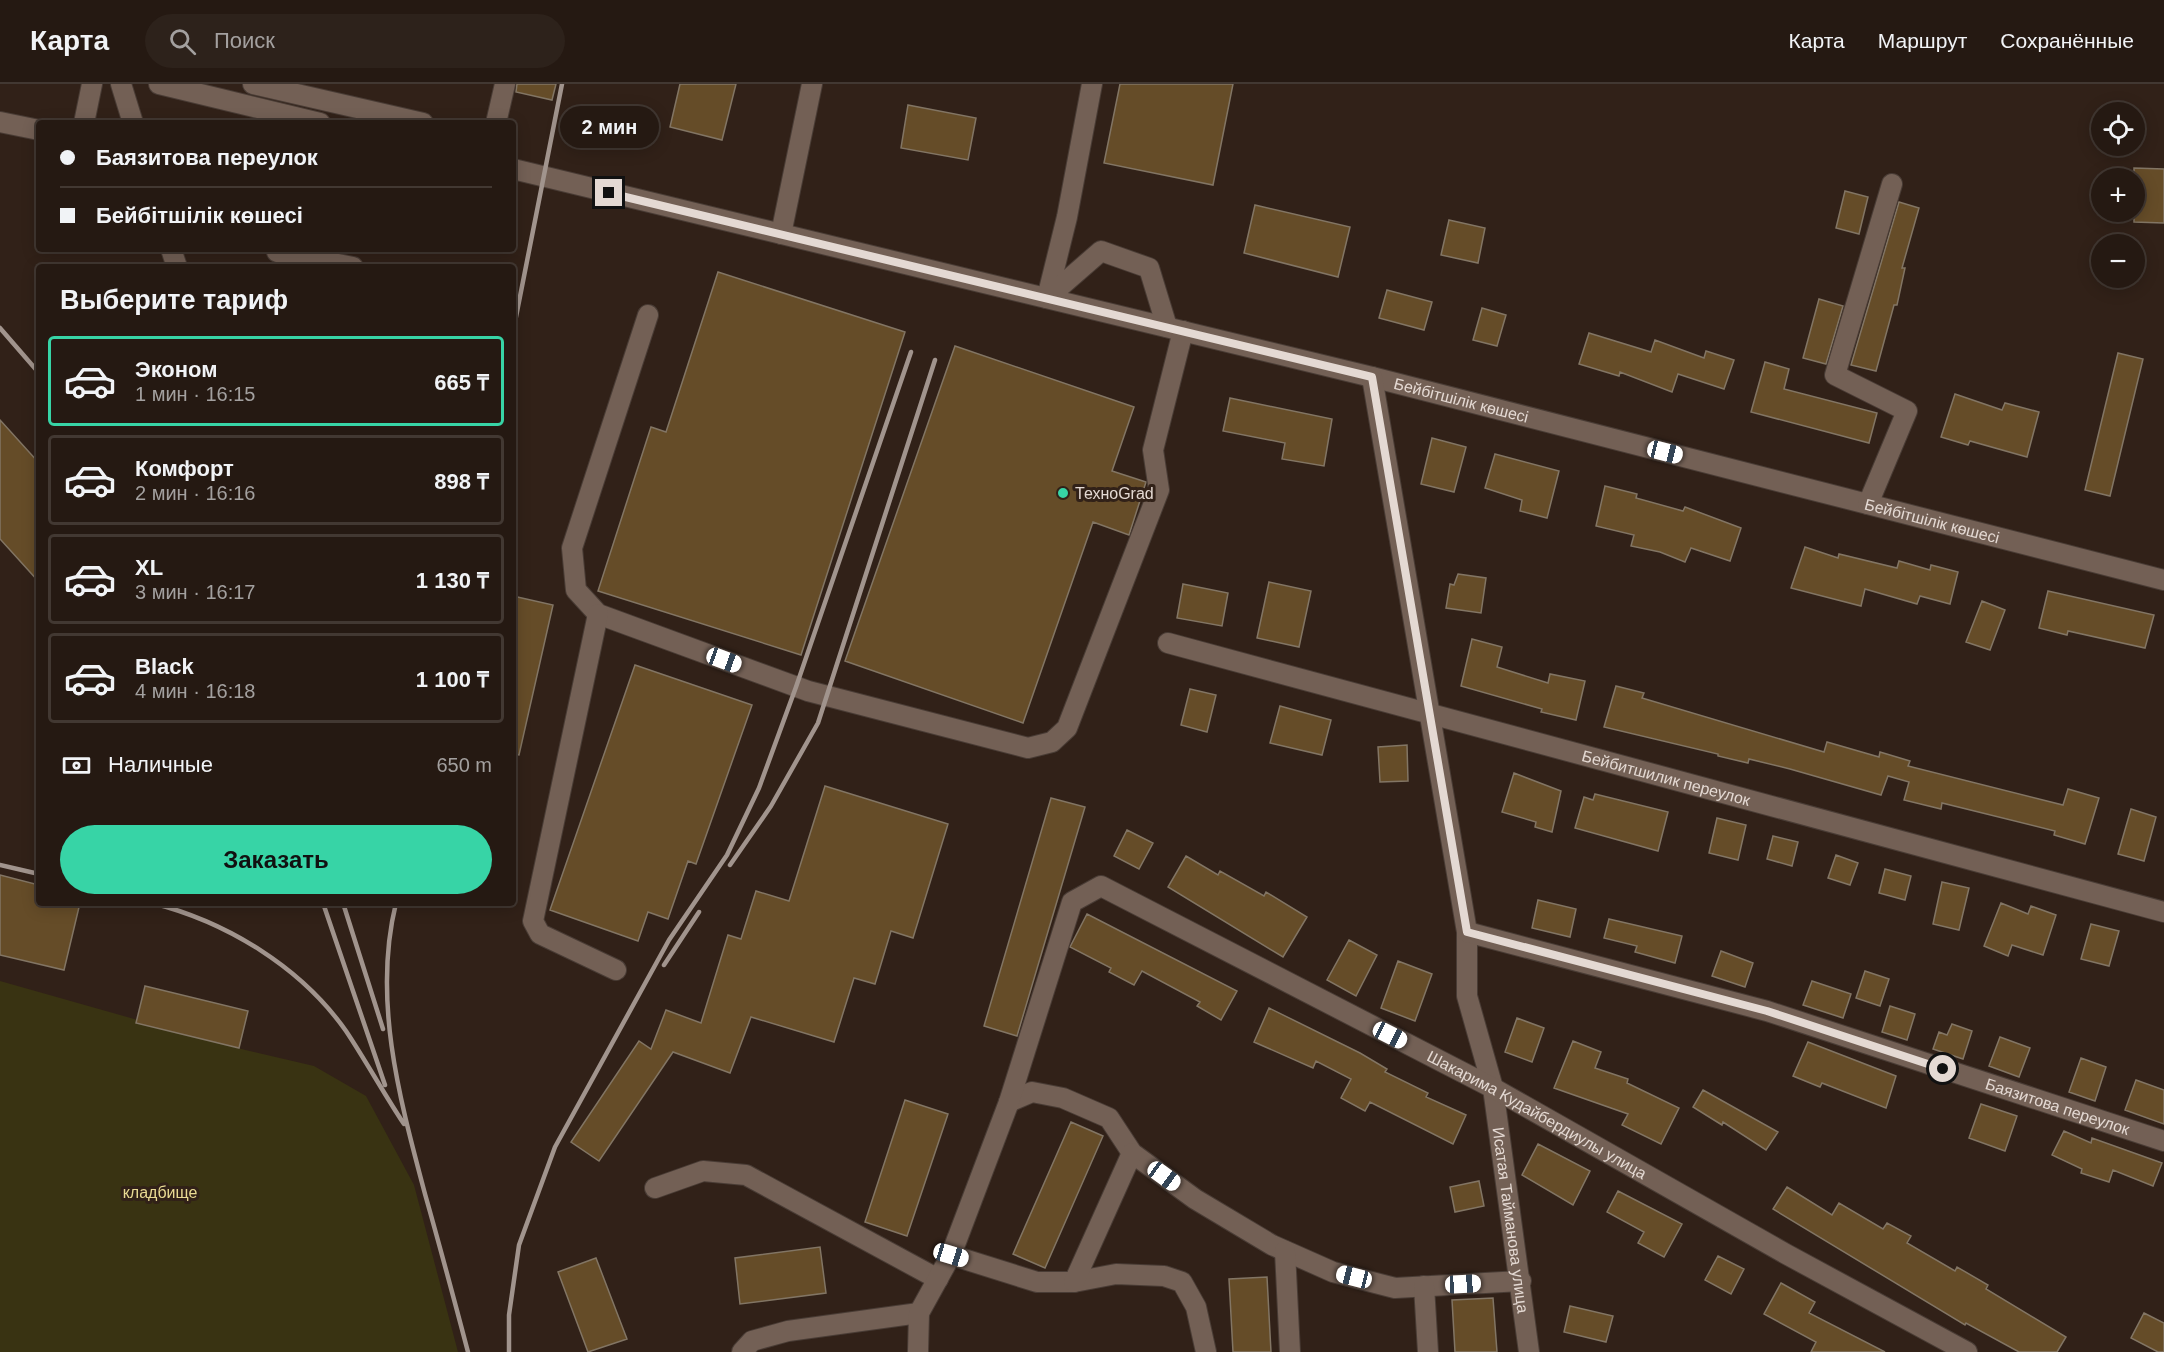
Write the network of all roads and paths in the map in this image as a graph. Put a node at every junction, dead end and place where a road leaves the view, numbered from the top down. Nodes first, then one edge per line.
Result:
1 (92, 84) edge
2 (121, 84) edge
3 (159, 84) edge
4 (250, 84) edge
5 (505, 84) edge
6 (812, 84) edge
7 (1092, 84) edge
8 (243, 104) junction
9 (85, 120) edge
10 (132, 120) edge
11 (308, 120) edge
12 (410, 120) edge
13 (497, 120) edge
14 (0, 122) edge
15 (36, 129) edge
16 (516, 171) edge
17 (1892, 184) dead end
18 (781, 234) junction
19 (277, 252) dead end
20 (339, 264) edge
21 (1047, 298) junction
22 (648, 315) dead end
23 (1175, 329) junction
24 (1372, 377) junction
25 (1868, 504) junction
26 (2164, 580) edge
27 (597, 614) junction
28 (1168, 643) dead end
29 (1431, 714) junction
30 (2164, 912) edge
31 (1467, 932) junction
32 (616, 970) dead end
33 (1493, 1088) junction
34 (1009, 1102) junction
35 (2164, 1141) edge
36 (1132, 1153) junction
37 (655, 1188) dead end
38 (1285, 1251) junction
39 (951, 1255) junction
40 (938, 1279) junction
41 (1521, 1281) junction
42 (1074, 1282) junction
43 (1424, 1286) junction
44 (920, 1313) junction
45 (742, 1352) edge
46 (918, 1352) edge
47 (1206, 1352) edge
48 (1290, 1352) edge
49 (1428, 1352) edge
50 (1529, 1352) edge
51 (1967, 1352) edge

1 - 9 street
2 - 10 street
3 - 8 street
4 - 8 street
4 - 12 street
5 - 13 street
6 - 18 street
7 - 21 street
8 - 11 street
14 - 15 street
16 - 18 street, Бейбітшілік көшесі
17 - 25 street
18 - 21 street, Бейбітшілік көшесі
19 - 20 street
21 - 23 street, Бейбітшілік көшесі
21 - 23 street
22 - 27 street
23 - 24 street, Бейбітшілік көшесі
23 - 27 street
24 - 25 street, Бейбітшілік көшесі
24 - 29 street, Исатая Тайманова улица
25 - 26 street, Бейбітшілік көшесі
27 - 32 street
28 - 29 street, Бейбитшилик переулок
29 - 30 street, Бейбитшилик переулок
29 - 31 street, Исатая Тайманова улица
31 - 33 street, Исатая Тайманова улица
31 - 35 street, Баязитова переулок
33 - 34 street, Шакарима Кудайбердиулы улица
33 - 41 street, Исатая Тайманова улица
33 - 51 street, Шакарима Кудайбердиулы улица
34 - 36 street
34 - 39 street
36 - 38 street
36 - 42 street
37 - 40 street
38 - 43 street
38 - 48 street
39 - 40 street
39 - 42 street
40 - 44 street
41 - 43 street
41 - 50 street, Исатая Тайманова улица
42 - 47 street
43 - 49 street
44 - 45 street
44 - 46 street

